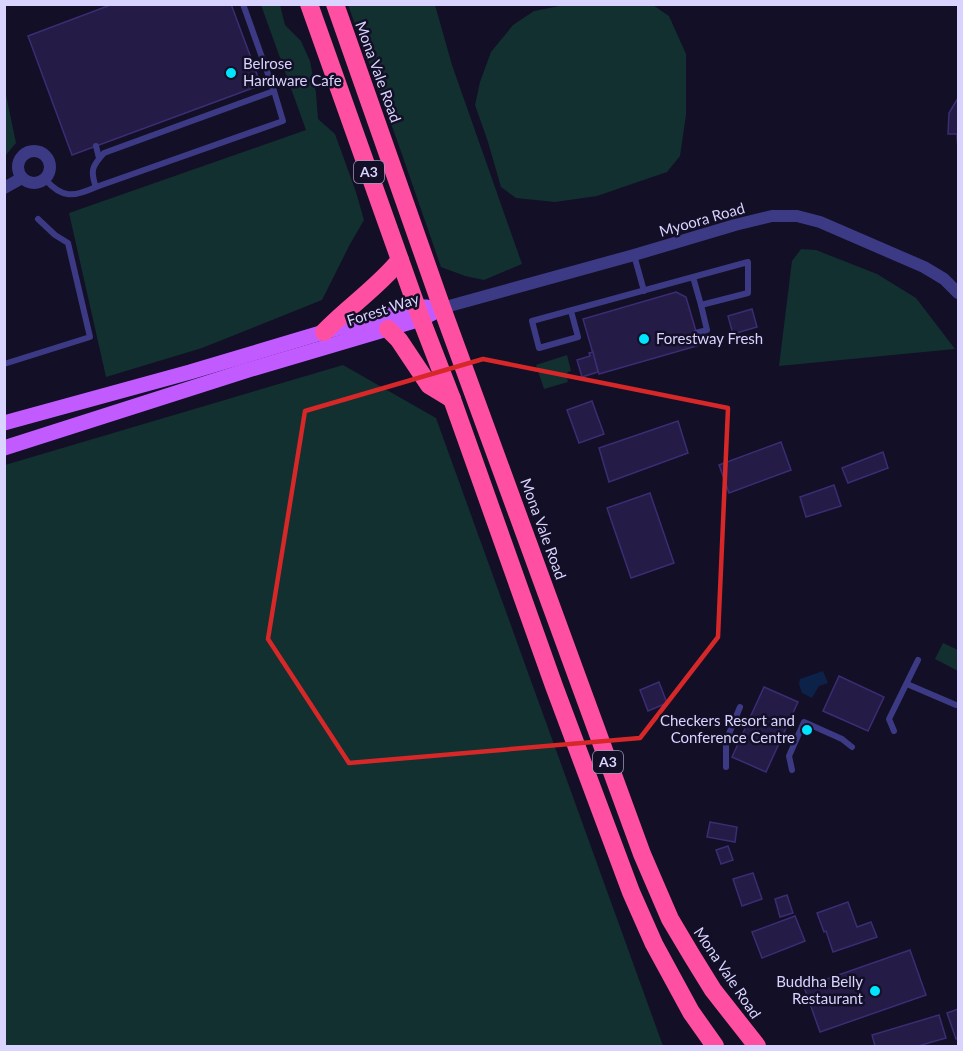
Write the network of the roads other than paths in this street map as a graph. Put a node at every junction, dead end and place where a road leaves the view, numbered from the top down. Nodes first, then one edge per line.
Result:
1 (243, 4) edge
2 (309, 4) edge
3 (335, 4) edge
4 (274, 91) junction
5 (96, 146) dead end
6 (99, 158) junction
7 (22, 178) junction
8 (45, 179) junction
9 (4, 188) edge
10 (96, 188) junction
11 (38, 219) dead end
12 (634, 255) junction
13 (400, 260) junction
14 (693, 277) junction
15 (644, 291) junction
16 (958, 293) edge
17 (700, 305) junction
18 (442, 308) junction
19 (571, 311) junction
20 (419, 313) junction
21 (388, 329) junction
22 (324, 332) junction
23 (696, 333) dead end
24 (4, 364) edge
25 (452, 399) junction
26 (4, 423) edge
27 (4, 448) edge
28 (918, 660) dead end
29 (907, 684) junction
30 (956, 705) dead end
31 (740, 707) dead end
32 (894, 731) dead end
33 (852, 747) dead end
34 (726, 767) dead end
35 (792, 770) dead end
36 (715, 1047) edge
37 (757, 1047) edge

1 - 4 lane
2 - 13 highway, A3
3 - 18 highway, Mona Vale Road / A3
4 - 6 lane
4 - 10 lane
5 - 6 lane
6 - 10 lane
7 - 8 street
7 - 8 street
7 - 9 street
8 - 10 lane
11 - 24 lane
12 - 15 lane
12 - 16 street, Myoora Road
12 - 18 street, Myoora Road
13 - 20 highway, A3
13 - 22 highway
14 - 15 lane
14 - 17 lane
14 - 17 lane
15 - 19 lane
17 - 23 lane
18 - 20 main road, Forest Way
18 - 37 highway, Mona Vale Road / A3
19 - 19 lane
20 - 21 main road, Forest Way
20 - 22 main road, Forest Way
20 - 25 highway, A3
21 - 25 highway
21 - 27 main road, Forest Way
22 - 26 main road, Forest Way
25 - 36 highway, A3
28 - 29 lane
29 - 30 lane
29 - 32 lane
31 - 34 lane
33 - 35 lane

